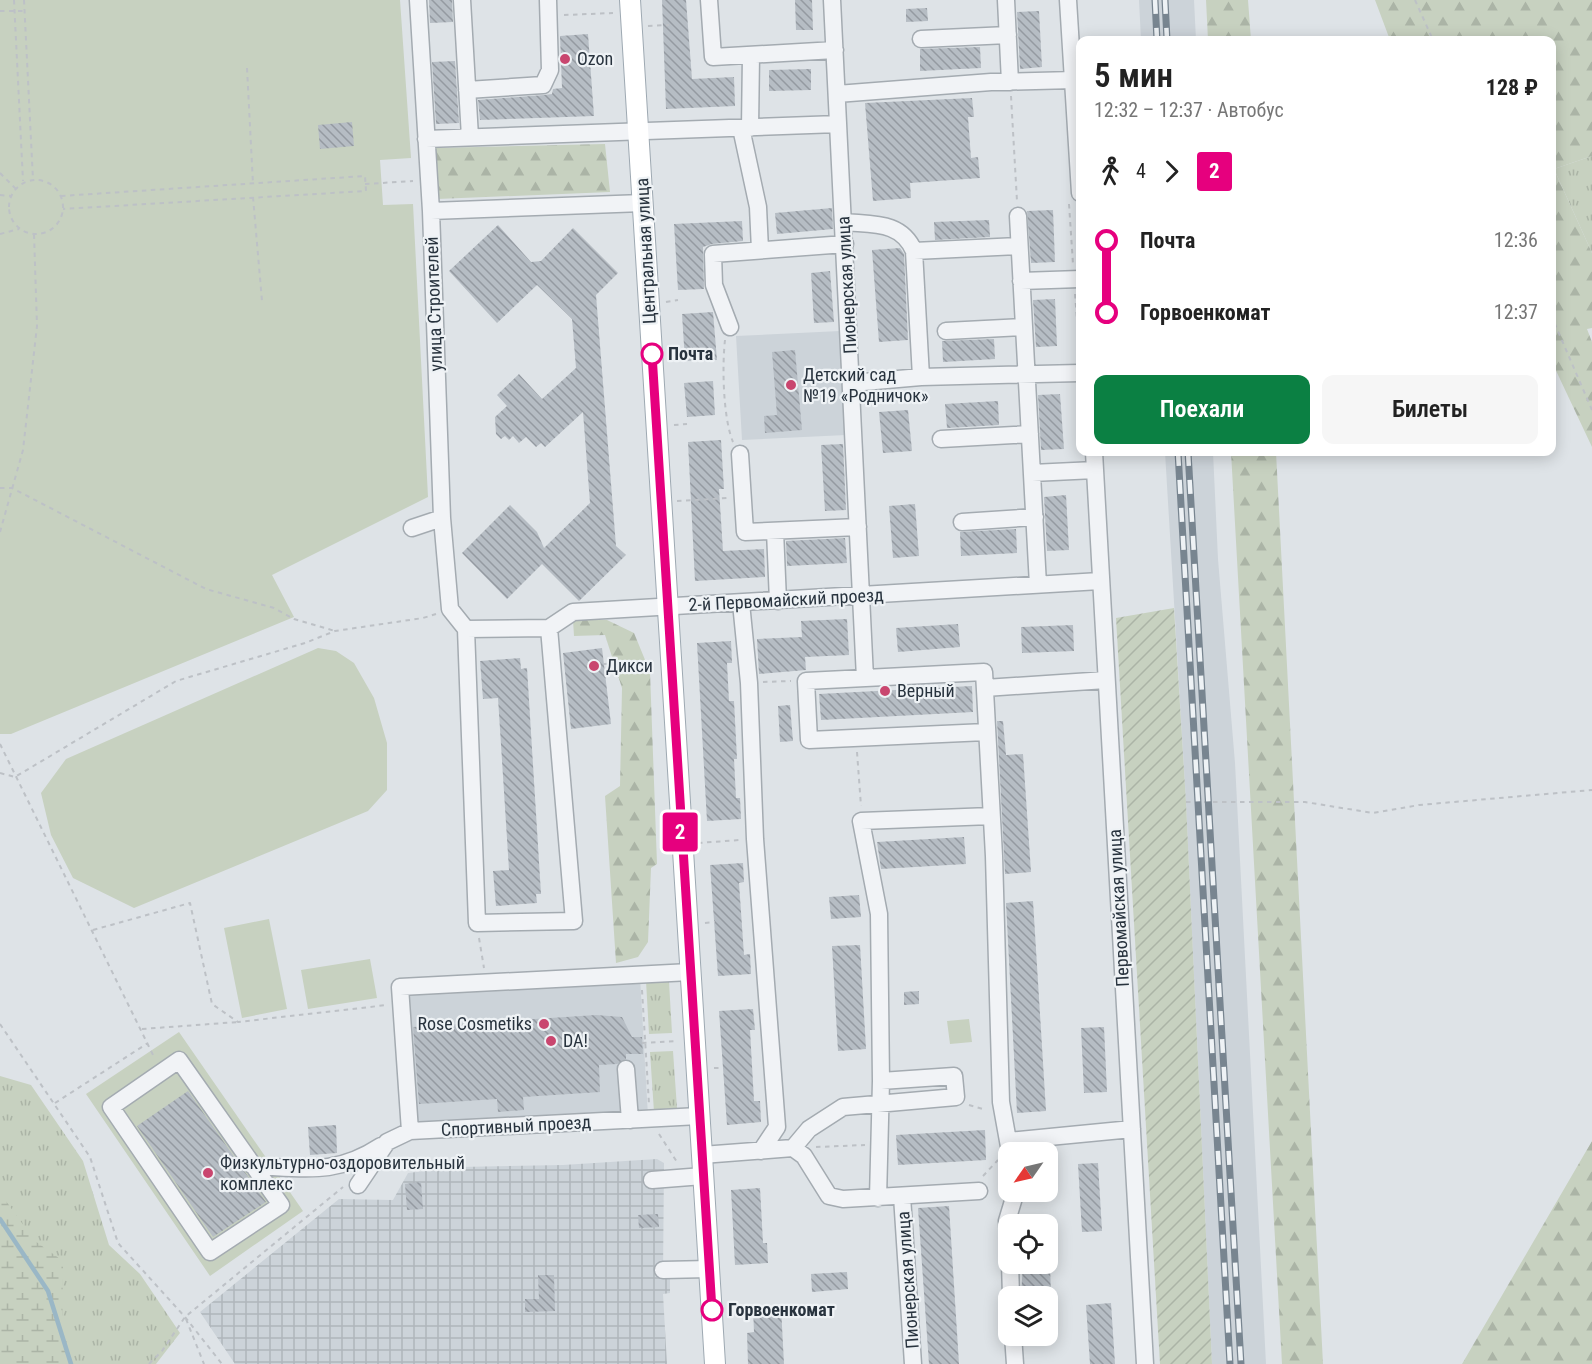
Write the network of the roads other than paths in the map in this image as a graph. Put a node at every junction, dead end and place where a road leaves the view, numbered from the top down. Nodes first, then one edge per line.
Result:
1 (418, 0) edge
2 (462, 0) edge
3 (630, 0) edge
4 (709, 0) edge
5 (832, 0) edge
6 (1006, 0) edge
7 (1068, 0) edge
8 (548, 8) edge
9 (1008, 35) junction
10 (921, 39) dead end
11 (835, 51) junction
12 (751, 55) junction
13 (1074, 80) junction
14 (1010, 82) junction
15 (467, 90) junction
16 (837, 94) junction
17 (1076, 118) edge
18 (838, 124) junction
19 (746, 128) junction
20 (639, 131) junction
21 (470, 138) junction
22 (426, 139) junction
23 (643, 204) junction
24 (431, 211) junction
25 (1018, 216) road end
26 (844, 222) junction
27 (845, 244) junction
28 (1019, 246) junction
29 (760, 250) junction
30 (915, 251) junction
31 (1076, 279) edge
32 (1021, 281) junction
33 (730, 327) road end
34 (1024, 327) junction
35 (946, 331) dead end
36 (1076, 374) edge
37 (1027, 375) junction
38 (921, 377) junction
39 (852, 383) junction
40 (1030, 434) junction
41 (940, 439) dead end
42 (740, 454) road end
43 (1094, 456) edge
44 (1095, 470) junction
45 (1032, 473) junction
46 (442, 518) junction
47 (1035, 518) junction
48 (962, 522) dead end
49 (858, 527) junction
50 (412, 528) dead end
51 (775, 531) junction
52 (1100, 581) junction
53 (1038, 585) junction
54 (860, 596) junction
55 (778, 601) junction
56 (741, 603) junction
57 (667, 608) junction
58 (549, 628) junction
59 (466, 629) junction
60 (865, 678) junction
61 (1106, 680) junction
62 (985, 688) junction
63 (986, 732) junction
64 (991, 816) junction
65 (690, 972) junction
66 (626, 1069) dead end
67 (881, 1081) junction
68 (880, 1103) junction
69 (699, 1116) junction
70 (630, 1120) junction
71 (1132, 1130) junction
72 (410, 1131) junction
73 (387, 1142) junction
74 (1008, 1142) edge
75 (793, 1148) junction
76 (761, 1151) junction
77 (702, 1155) junction
78 (253, 1166) junction
79 (695, 1177) junction
80 (652, 1180) dead end
81 (981, 1183) road end
82 (358, 1185) road end
83 (902, 1196) junction
84 (878, 1197) junction
85 (710, 1269) junction
86 (663, 1270) dead end
87 (1014, 1346) edge
88 (715, 1364) edge
89 (914, 1364) edge
90 (1015, 1364) edge
91 (1145, 1364) edge

1 - 22 street, улица Строителей
2 - 15 street
3 - 20 main road, Центральная улица
4 - 12 street
5 - 11 street, Пионерская улица
6 - 9 street
7 - 13 street
8 - 15 street
9 - 10 street
9 - 14 street
11 - 12 street
11 - 16 street, Пионерская улица
12 - 19 street
13 - 14 street
13 - 17 street
14 - 16 street
15 - 21 street
16 - 18 street, Пионерская улица
18 - 19 street
18 - 26 street, Пионерская улица
19 - 20 street
19 - 29 street
20 - 21 street
20 - 23 main road, Центральная улица
21 - 22 street
22 - 24 street, улица Строителей
23 - 24 street
23 - 57 main road, Центральная улица
24 - 46 street, улица Строителей
25 - 28 street
26 - 27 street, Пионерская улица
26 - 30 street
27 - 29 street
27 - 39 street, Пионерская улица
28 - 30 street
28 - 32 street
29 - 33 street
30 - 38 street
31 - 32 street
32 - 34 street
34 - 35 street
34 - 37 street
36 - 37 street
37 - 38 street
37 - 40 street
38 - 39 street
39 - 49 street, Пионерская улица
40 - 41 street
40 - 45 street
42 - 51 street
43 - 44 street, Первомайская улица
44 - 45 street
44 - 52 street, Первомайская улица
45 - 47 street
46 - 50 street
46 - 59 street, улица Строителей
47 - 48 street
47 - 53 street
49 - 51 street
49 - 54 street, Пионерская улица
51 - 55 street
52 - 53 street, 2-й Первомайский проезд
52 - 61 street, Первомайская улица
53 - 54 street, 2-й Первомайский проезд
54 - 55 street, 2-й Первомайский проезд
54 - 60 street, Пионерская улица
55 - 56 street, 2-й Первомайский проезд
56 - 57 street, 2-й Первомайский проезд
56 - 76 street
57 - 58 street, 2-й Первомайский проезд
57 - 65 main road, Центральная улица
58 - 59 street
58 - 59 street
60 - 62 street
60 - 63 street
61 - 62 street
61 - 71 street, Первомайская улица
62 - 63 street
63 - 64 street
64 - 67 street
64 - 74 street
65 - 69 main road, Центральная улица
65 - 72 street
66 - 70 street
67 - 68 street
67 - 68 street
68 - 75 street
68 - 84 street
69 - 70 street, Спортивный проезд
69 - 77 main road, Центральная улица
70 - 72 street, Спортивный проезд
71 - 74 street
71 - 91 street, Первомайская улица
72 - 73 street, Спортивный проезд
73 - 78 street, Спортивный проезд
73 - 82 street
75 - 76 street
75 - 84 street
76 - 77 street
77 - 79 main road, Центральная улица
78 - 78 street
79 - 80 street
79 - 85 main road, Центральная улица
81 - 83 street
83 - 84 street
83 - 89 street, Пионерская улица
85 - 86 street
85 - 88 main road, Центральная улица
87 - 90 street

